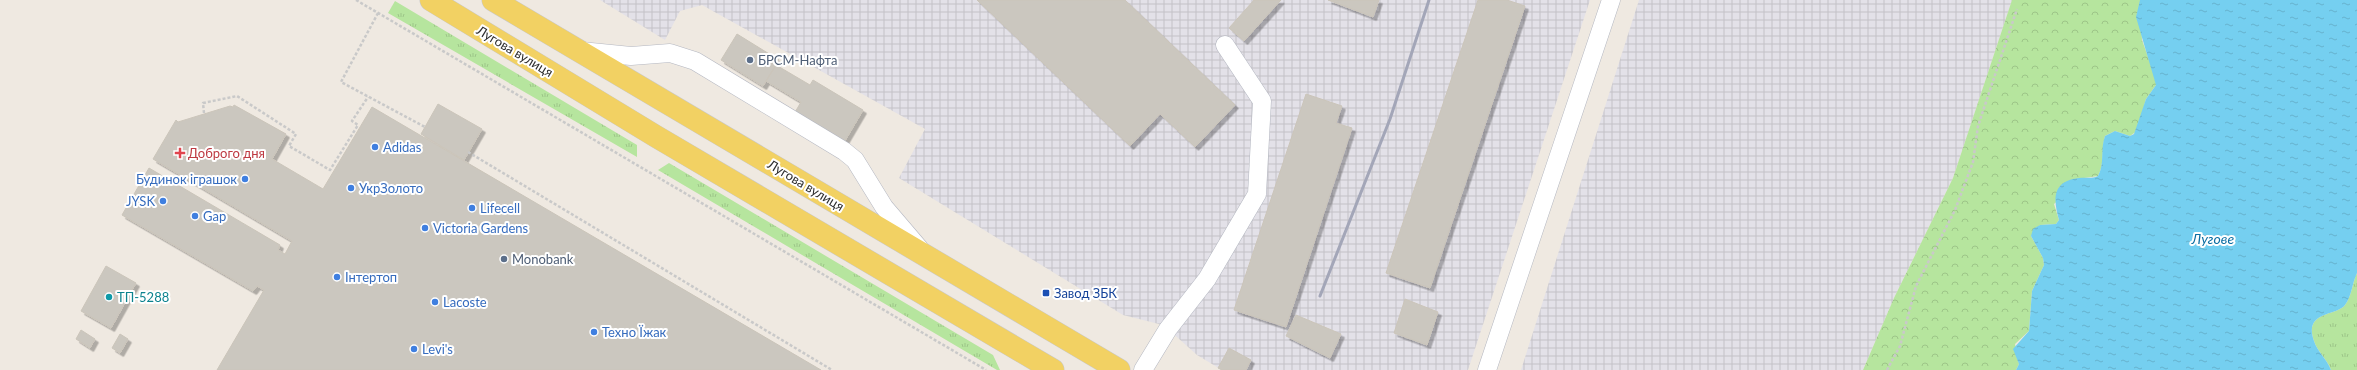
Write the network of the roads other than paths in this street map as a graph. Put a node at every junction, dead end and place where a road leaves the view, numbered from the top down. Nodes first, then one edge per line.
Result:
1 (431, 0) edge
2 (493, 0) edge
3 (1611, 0) edge
4 (1225, 45) dead end
5 (577, 50) junction
6 (926, 256) junction
7 (1043, 367) edge
8 (1119, 370) edge
9 (1143, 370) edge
10 (1487, 370) edge

1 - 7 main road, Лугова вулиця
2 - 5 main road, Лугова вулиця
3 - 10 lane
4 - 9 lane
5 - 6 main road, Лугова вулиця
5 - 6 lane
6 - 8 main road, Лугова вулиця

